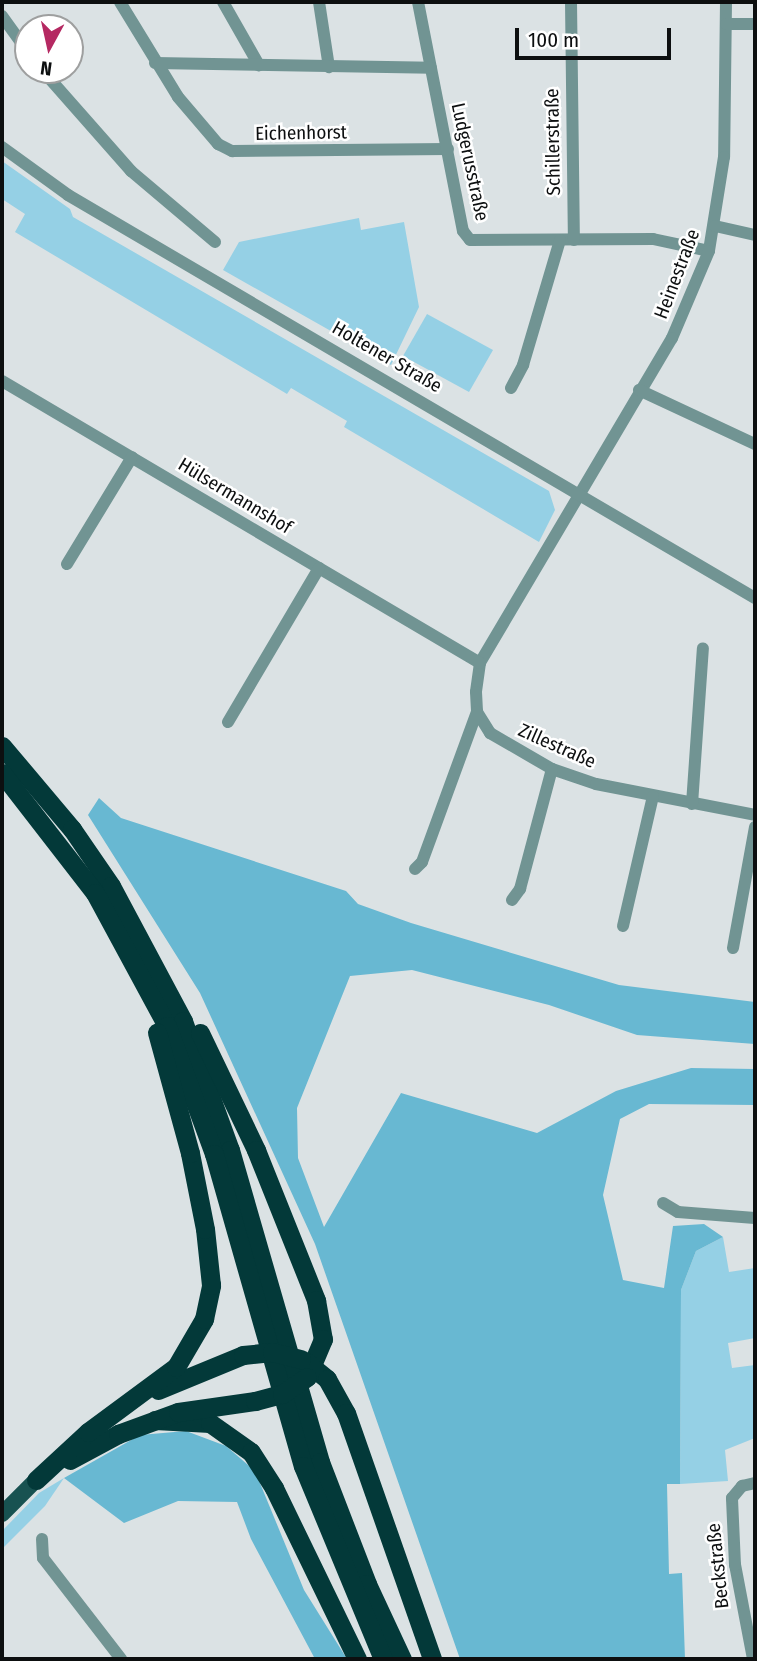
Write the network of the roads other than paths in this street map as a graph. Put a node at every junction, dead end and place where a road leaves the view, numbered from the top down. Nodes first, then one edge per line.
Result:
1 (120, 2) edge
2 (223, 2) edge
3 (319, 2) edge
4 (418, 2) edge
5 (571, 2) edge
6 (726, 2) edge
7 (726, 24) junction
8 (755, 24) edge
9 (155, 63) junction
10 (259, 65) junction
11 (329, 67) junction
12 (431, 68) junction
13 (54, 84) edge
14 (2, 147) edge
15 (448, 149) junction
16 (715, 226) junction
17 (755, 235) edge
18 (560, 240) junction
19 (574, 240) junction
20 (215, 243) dead end
21 (709, 251) junction
22 (2, 381) edge
23 (511, 388) dead end
24 (639, 390) junction
25 (755, 444) edge
26 (132, 457) junction
27 (581, 493) junction
28 (67, 564) dead end
29 (318, 568) junction
30 (755, 598) edge
31 (704, 648) dead end
32 (480, 663) junction
33 (477, 712) junction
34 (228, 722) dead end
35 (2, 746) edge
36 (552, 769) junction
37 (2, 773) edge
38 (653, 796) junction
39 (692, 804) junction
40 (755, 815) edge
41 (755, 827) edge
42 (415, 869) dead end
43 (512, 900) dead end
44 (116, 926) junction
45 (623, 926) dead end
46 (733, 948) dead end
47 (157, 964) junction
48 (663, 1203) dead end
49 (755, 1218) edge
50 (308, 1368) junction
51 (132, 1402) junction
52 (155, 1420) junction
53 (36, 1480) junction
54 (755, 1483) edge
55 (2, 1514) edge
56 (42, 1539) dead end
57 (749, 1622) edge
58 (121, 1659) edge
59 (357, 1659) edge
60 (383, 1659) edge
61 (402, 1659) edge
62 (432, 1659) edge
63 (753, 1659) edge

1 - 9 street, Eichenhorst
2 - 10 street
3 - 11 street
4 - 12 street, Ludgerusstraße
5 - 19 street, Schillerstraße
6 - 7 street, Heinestraße
7 - 8 street
7 - 16 street, Heinestraße
9 - 10 street
9 - 15 street, Eichenhorst
10 - 11 street
11 - 12 street
12 - 15 street, Ludgerusstraße
13 - 20 street
14 - 27 street, Holtener Straße
15 - 18 street, Ludgerusstraße
16 - 17 street
16 - 21 street, Heinestraße
18 - 19 street, Ludgerusstraße
18 - 23 street
19 - 21 street, Ludgerusstraße
21 - 24 street, Heinestraße
22 - 26 street, Hülsermannshof
24 - 25 street
24 - 27 street, Heinestraße
26 - 28 street
26 - 29 street, Hülsermannshof
27 - 30 street, Holtener Straße
27 - 32 street
29 - 32 street, Hülsermannshof
29 - 34 street
31 - 39 street
32 - 33 street
33 - 36 street, Zillestraße
33 - 42 street
35 - 47 highway
36 - 38 street, Zillestraße
36 - 43 street
37 - 44 highway
38 - 39 street, Zillestraße
38 - 45 street
39 - 40 street, Zillestraße
41 - 46 street
44 - 51 highway
44 - 60 highway
47 - 50 highway
47 - 61 highway
48 - 49 street
50 - 51 highway, bridge
50 - 52 highway, bridge
50 - 62 highway
51 - 53 highway
52 - 53 highway
52 - 59 highway
53 - 55 main road
54 - 57 street, Beckstraße
56 - 58 street
57 - 63 street, Beckstraße

